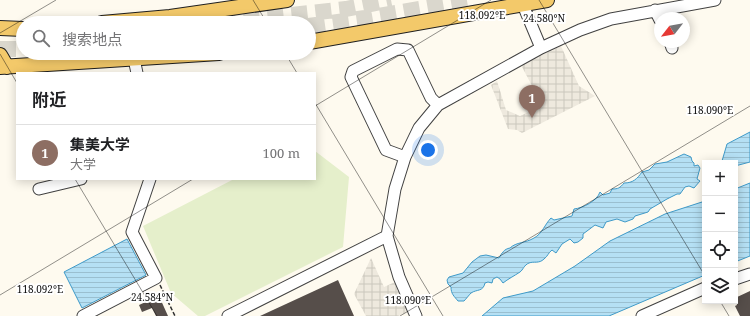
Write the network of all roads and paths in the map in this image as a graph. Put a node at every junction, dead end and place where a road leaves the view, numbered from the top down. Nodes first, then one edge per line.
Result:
1 (287, 0) edge
2 (548, 0) edge
3 (715, 0) edge
4 (523, 4) junction
5 (669, 12) edge
6 (654, 15) edge
7 (177, 16) edge
8 (0, 28) edge
9 (16, 29) edge
10 (316, 41) edge
11 (541, 48) junction
12 (0, 54) edge
13 (118, 60) edge
14 (134, 60) edge
15 (3, 67) edge
16 (137, 72) edge
17 (438, 105) junction
18 (405, 157) junction
19 (77, 180) edge
20 (150, 180) edge
21 (39, 189) dead end
22 (387, 236) junction
23 (750, 274) edge
24 (738, 278) edge
25 (160, 286) dead end
26 (702, 289) edge
27 (83, 316) edge
28 (175, 316) edge
29 (228, 316) edge
30 (416, 316) edge
31 (642, 316) edge

1 - 7 main road
2 - 4 main road
3 - 5 lane
4 - 10 main road
4 - 11 lane
6 - 11 lane
8 - 9 main road
11 - 17 lane
12 - 15 main road
13 - 15 main road
14 - 16 lane
17 - 18 lane
17 - 18 lane
18 - 22 lane
19 - 21 lane
20 - 27 lane
22 - 29 lane
22 - 30 lane
23 - 24 lane
25 - 28 path
26 - 31 lane

